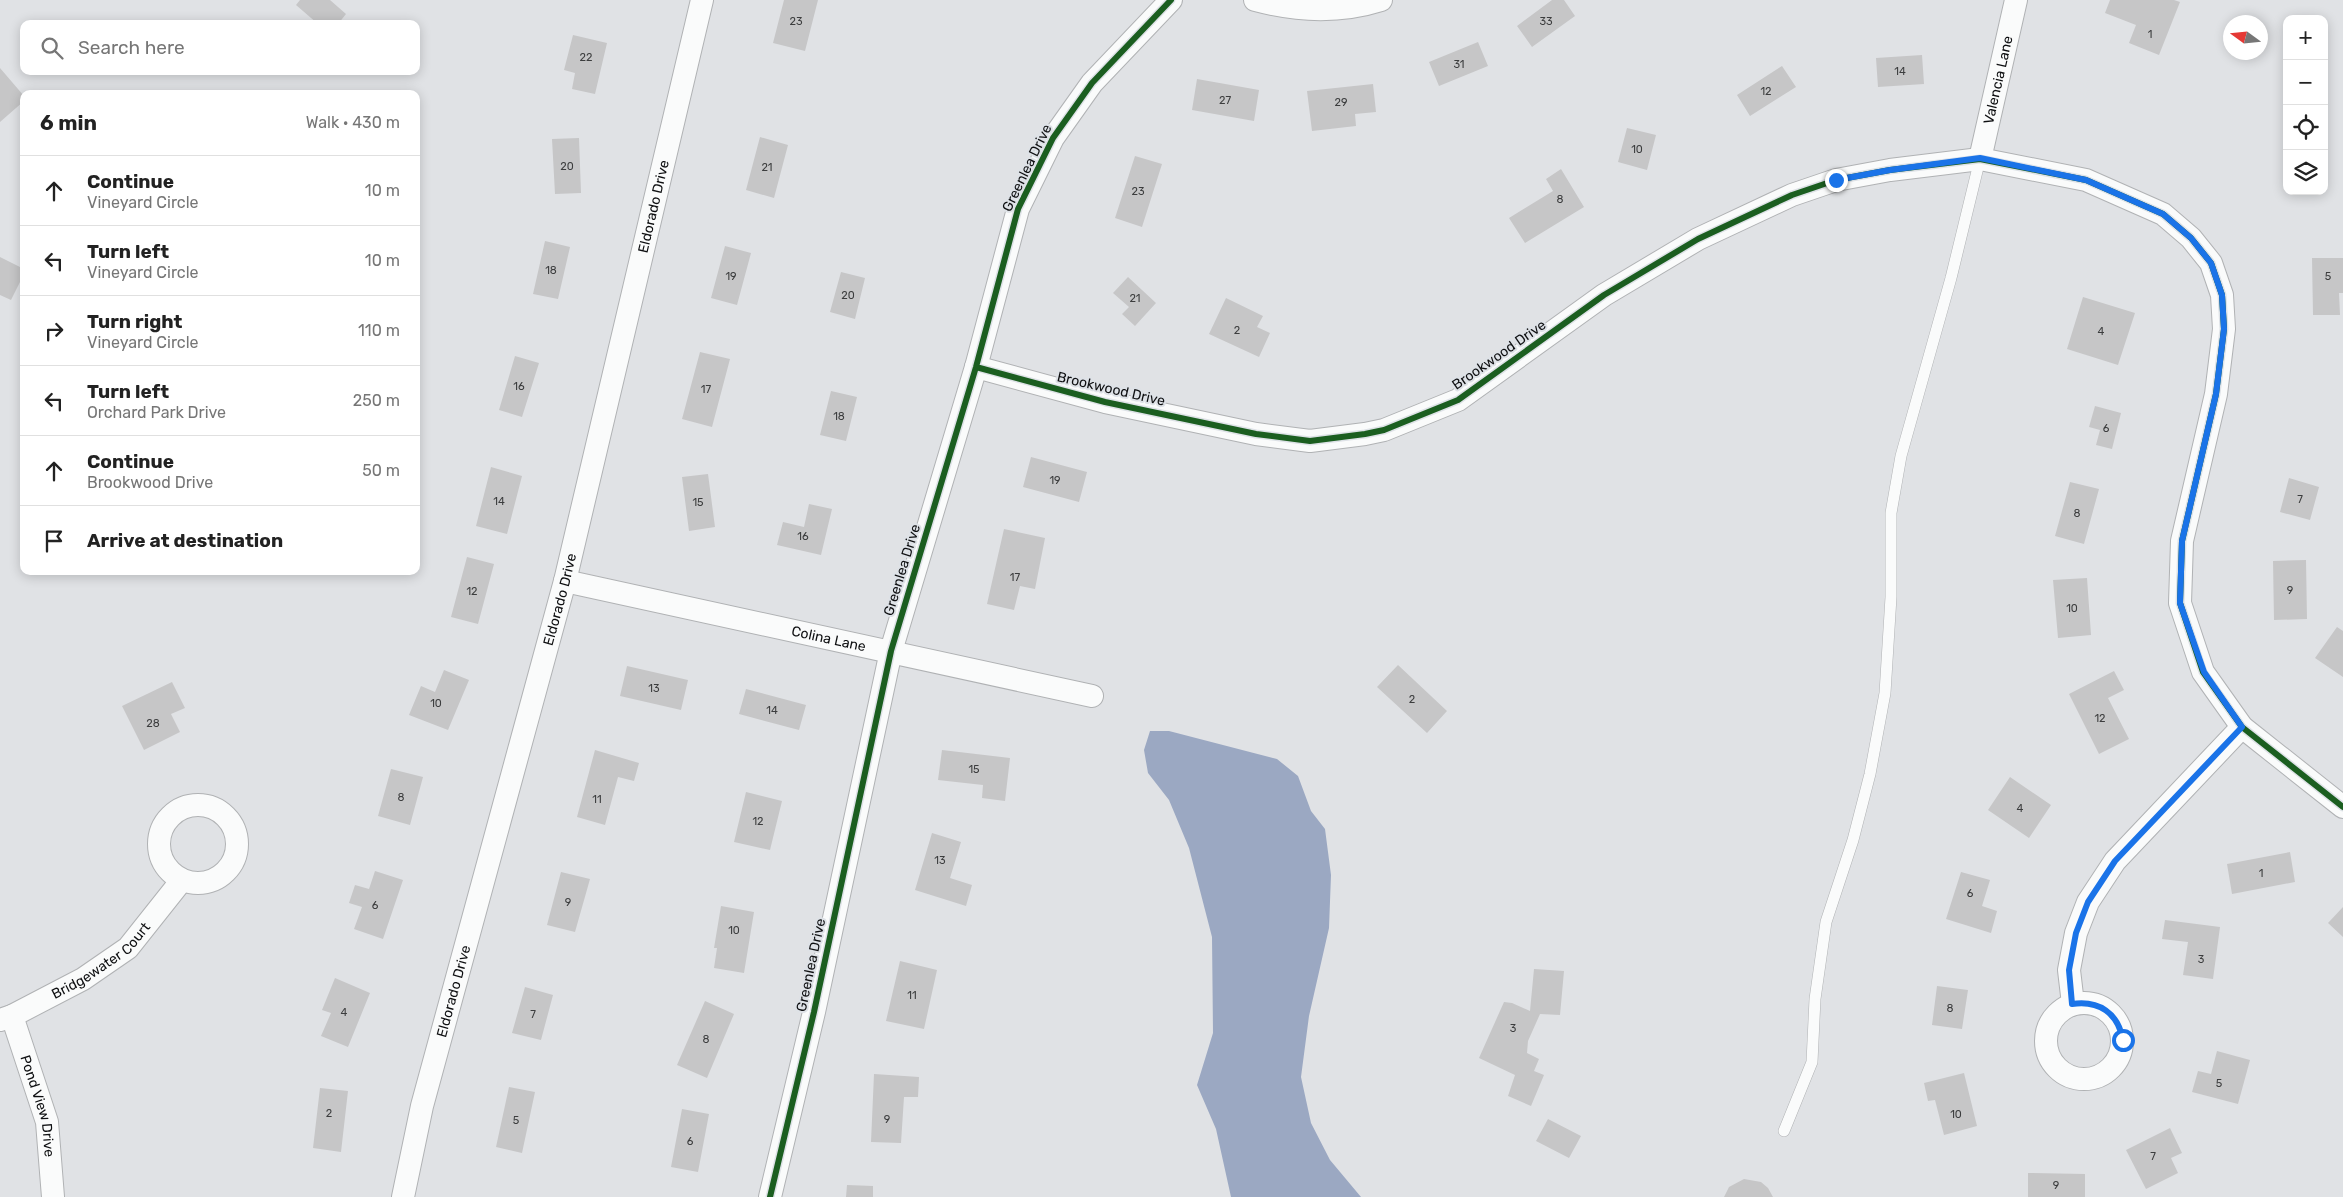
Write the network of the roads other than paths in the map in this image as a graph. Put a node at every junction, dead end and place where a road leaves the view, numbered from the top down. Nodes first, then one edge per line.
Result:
1 (702, 0) edge
2 (1171, 0) edge
3 (1255, 0) edge
4 (1382, 0) edge
5 (2016, 0) edge
6 (1980, 158) junction
7 (976, 367) junction
8 (564, 581) junction
9 (891, 651) junction
10 (1092, 696) dead end
11 (2242, 727) junction
12 (2343, 807) edge
13 (182, 880) dead end
14 (2072, 1004) dead end
15 (6, 1018) edge
16 (1784, 1131) dead end
17 (53, 1197) edge
18 (403, 1197) edge
19 (770, 1197) edge

1 - 8 street, Eldorado Drive
2 - 7 street, Greenlea Drive
3 - 4 street
5 - 6 street, Valencia Lane
6 - 7 street, Brookwood Drive
6 - 11 street, Brookwood Drive
6 - 16 lane
7 - 9 street, Greenlea Drive
8 - 9 street, Colina Lane
8 - 18 street, Eldorado Drive
9 - 10 street, Colina Lane
9 - 19 street, Greenlea Drive
11 - 12 street, Brookwood Drive
11 - 14 street
13 - 15 street, Bridgewater Court
15 - 17 street, Pond View Drive

